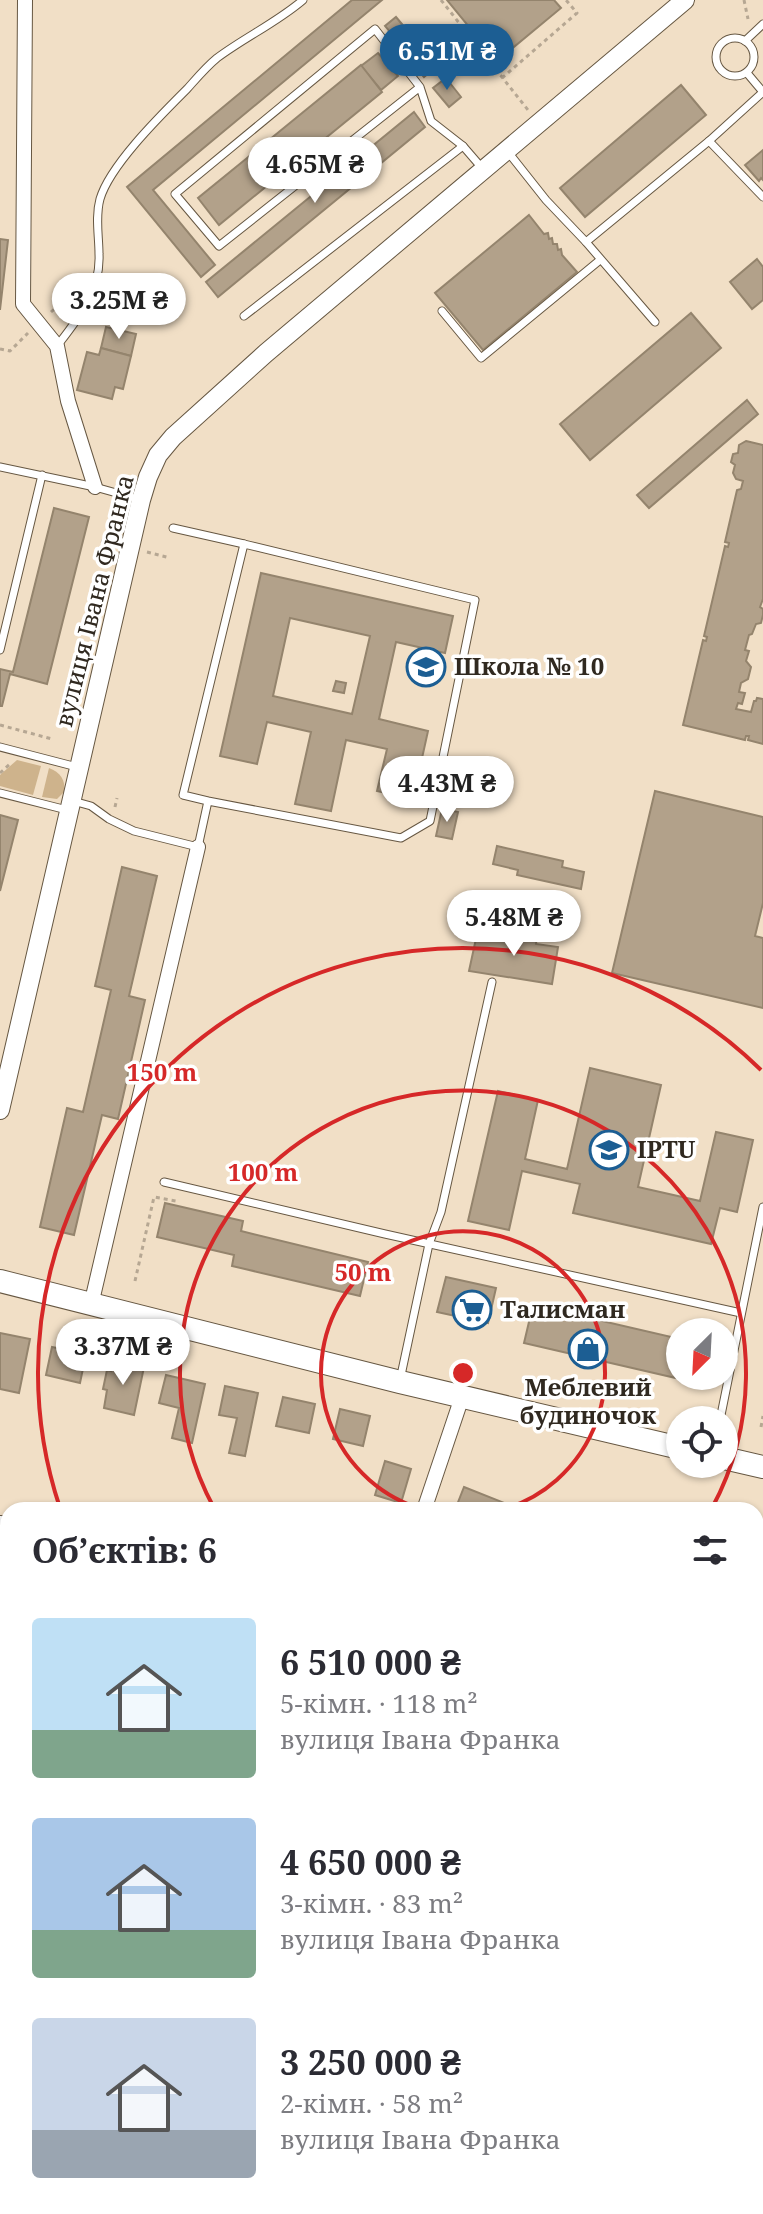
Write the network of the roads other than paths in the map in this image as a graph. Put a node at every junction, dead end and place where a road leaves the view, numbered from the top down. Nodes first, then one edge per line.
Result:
1 (25, 0) edge
2 (303, 0) edge
3 (685, 0) edge
4 (763, 24) edge
5 (748, 38) junction
6 (747, 73) junction
7 (420, 87) junction
8 (763, 92) edge
9 (709, 141) junction
10 (463, 146) junction
11 (506, 150) junction
12 (483, 169) junction
13 (763, 197) edge
14 (586, 242) junction
15 (600, 260) junction
16 (442, 311) dead end
17 (244, 316) dead end
18 (655, 322) dead end
19 (57, 346) junction
20 (0, 467) edge
21 (42, 475) junction
22 (95, 487) junction
23 (141, 500) junction
24 (173, 528) dead end
25 (244, 544) junction
26 (0, 650) edge
27 (0, 747) edge
28 (79, 768) junction
29 (0, 793) edge
30 (208, 801) junction
31 (70, 806) junction
32 (198, 847) junction
33 (492, 982) dead end
34 (1, 1103) edge
35 (164, 1182) dead end
36 (763, 1207) edge
37 (429, 1244) junction
38 (0, 1281) edge
39 (91, 1305) junction
40 (741, 1313) junction
41 (400, 1382) junction
42 (462, 1397) junction
43 (723, 1406) edge
44 (666, 1445) edge
45 (738, 1461) edge
46 (763, 1467) edge
47 (427, 1502) edge

1 - 19 street
2 - 19 lane
3 - 11 street, вулиця Івана Франка
4 - 5 lane
5 - 6 lane
5 - 6 lane
6 - 8 lane
7 - 7 lane
7 - 10 lane
8 - 9 lane
9 - 13 lane
9 - 14 lane
10 - 12 lane
10 - 17 lane
11 - 12 street, вулиця Івана Франка
11 - 14 lane
12 - 23 street, вулиця Івана Франка
14 - 15 lane
15 - 16 lane
15 - 18 lane
19 - 22 street
20 - 21 lane
21 - 22 lane
21 - 26 lane
22 - 23 lane
23 - 28 street, вулиця Івана Франка
24 - 25 lane
25 - 30 lane
25 - 30 lane
27 - 28 lane
28 - 31 street, вулиця Івана Франка
29 - 31 lane
30 - 32 lane
31 - 32 lane
31 - 34 street, вулиця Івана Франка
32 - 39 street
33 - 37 lane
35 - 37 lane
36 - 40 lane
37 - 40 lane
37 - 41 lane
38 - 39 main road
39 - 41 main road
40 - 43 lane
41 - 42 main road
42 - 44 main road
42 - 47 street
45 - 46 main road

